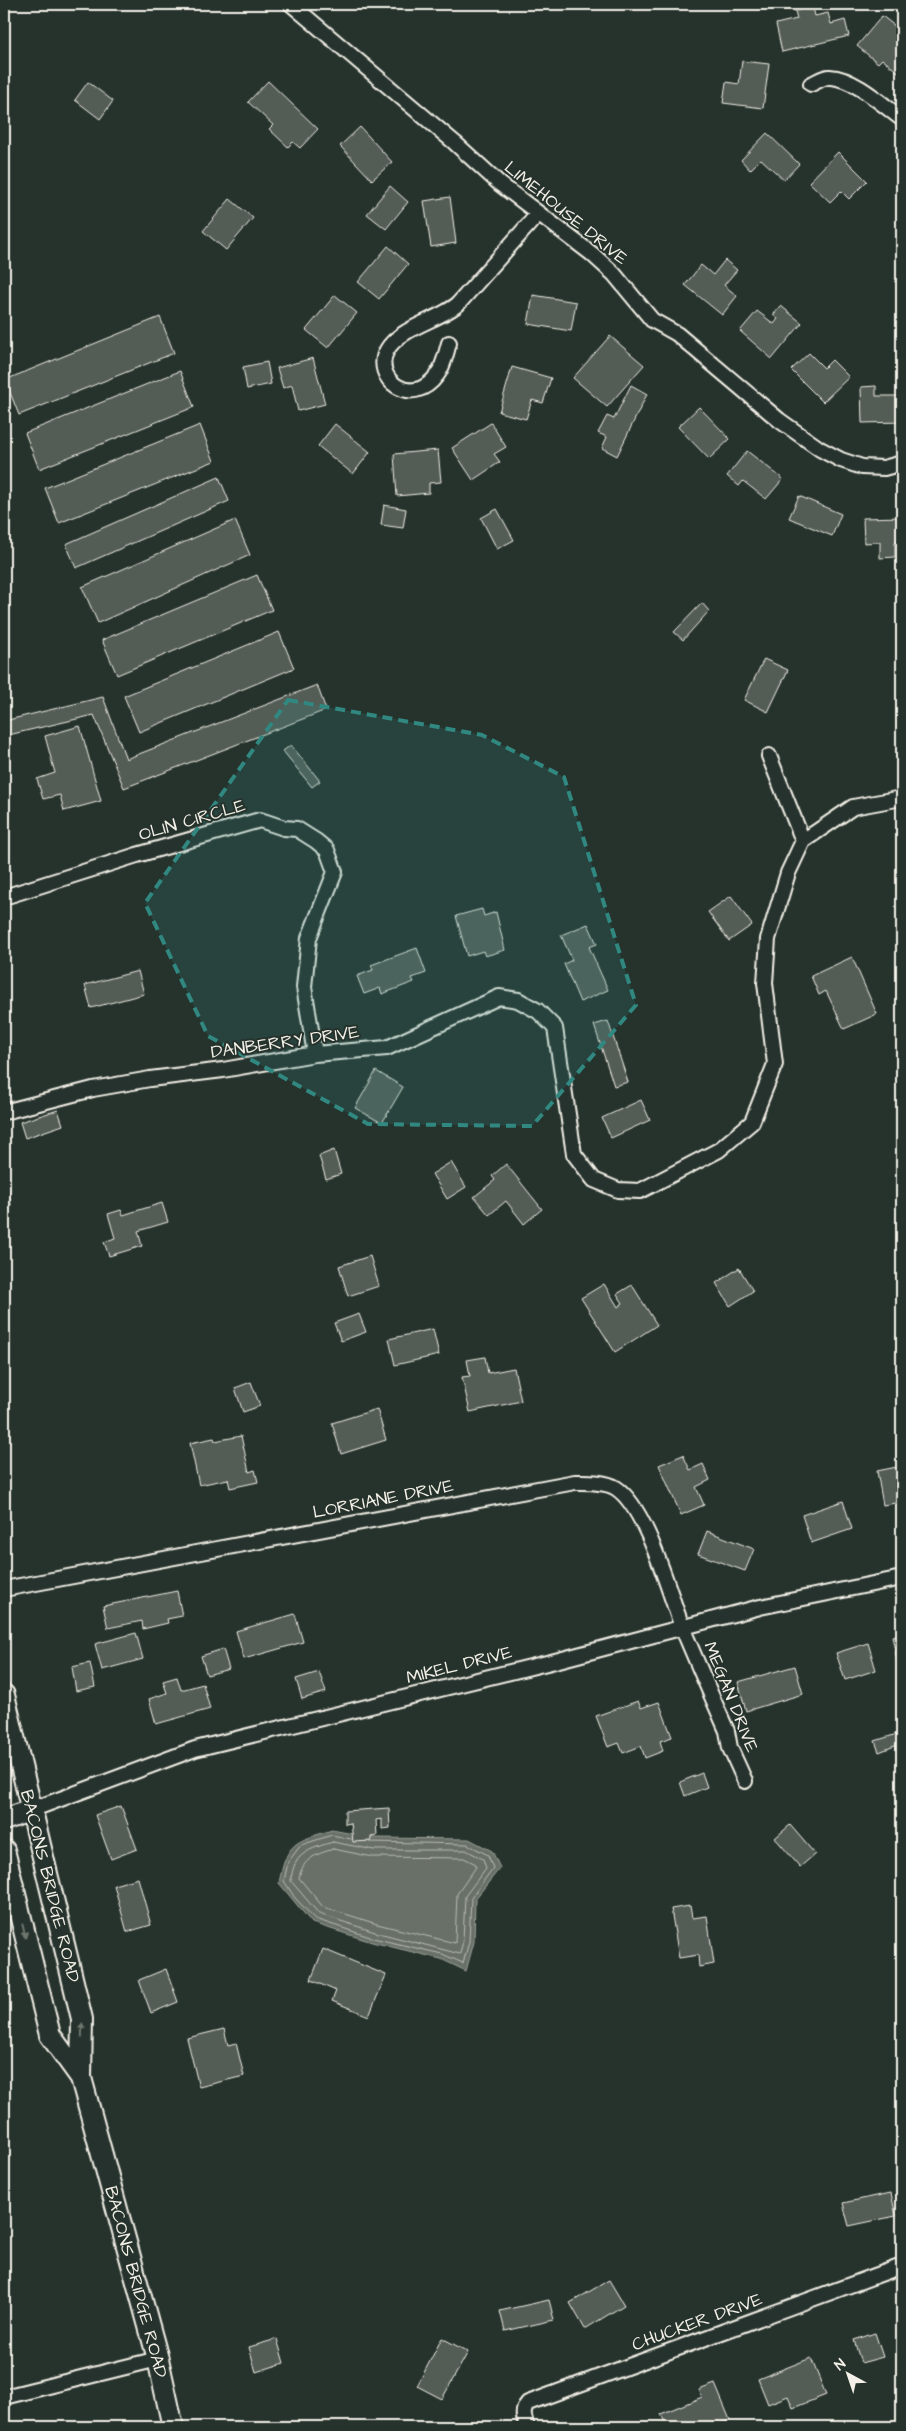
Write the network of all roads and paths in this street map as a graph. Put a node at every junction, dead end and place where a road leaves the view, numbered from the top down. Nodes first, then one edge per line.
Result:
1 (291, 4) edge
2 (811, 84) dead end
3 (902, 119) edge
4 (538, 214) junction
5 (450, 343) dead end
6 (902, 464) edge
7 (769, 756) dead end
8 (902, 798) edge
9 (804, 841) junction
10 (4, 897) edge
11 (315, 1054) junction
12 (4, 1112) edge
13 (902, 1578) edge
14 (4, 1589) edge
15 (682, 1628) junction
16 (4, 1695) edge
17 (745, 1781) dead end
18 (31, 1810) junction
19 (4, 1820) edge
20 (4, 1850) edge
21 (81, 2078) junction
22 (902, 2266) edge
23 (158, 2359) junction
24 (4, 2397) edge
25 (174, 2427) edge
26 (527, 2427) edge

1 - 4 street, LIMEHOUSE DRIVE
2 - 3 street
4 - 5 street
4 - 6 street, LIMEHOUSE DRIVE
7 - 9 street
8 - 9 street
9 - 11 street, DANBERRY DRIVE
10 - 11 street, OLIN CIRCLE
11 - 12 street, DANBERRY DRIVE
13 - 15 street, MIKEL DRIVE
14 - 15 street, LORRIANE DRIVE
15 - 17 street, MEGAN DRIVE
15 - 18 street, MIKEL DRIVE
16 - 18 main road, BACONS BRIDGE ROAD
18 - 19 main road
21 -> 18 main road, BACONS BRIDGE ROAD
20 -> 21 main road, BACONS BRIDGE ROAD
21 - 23 main road, BACONS BRIDGE ROAD
22 - 26 street, CHUCKER DRIVE
23 - 24 street
23 - 25 main road, BACONS BRIDGE ROAD

